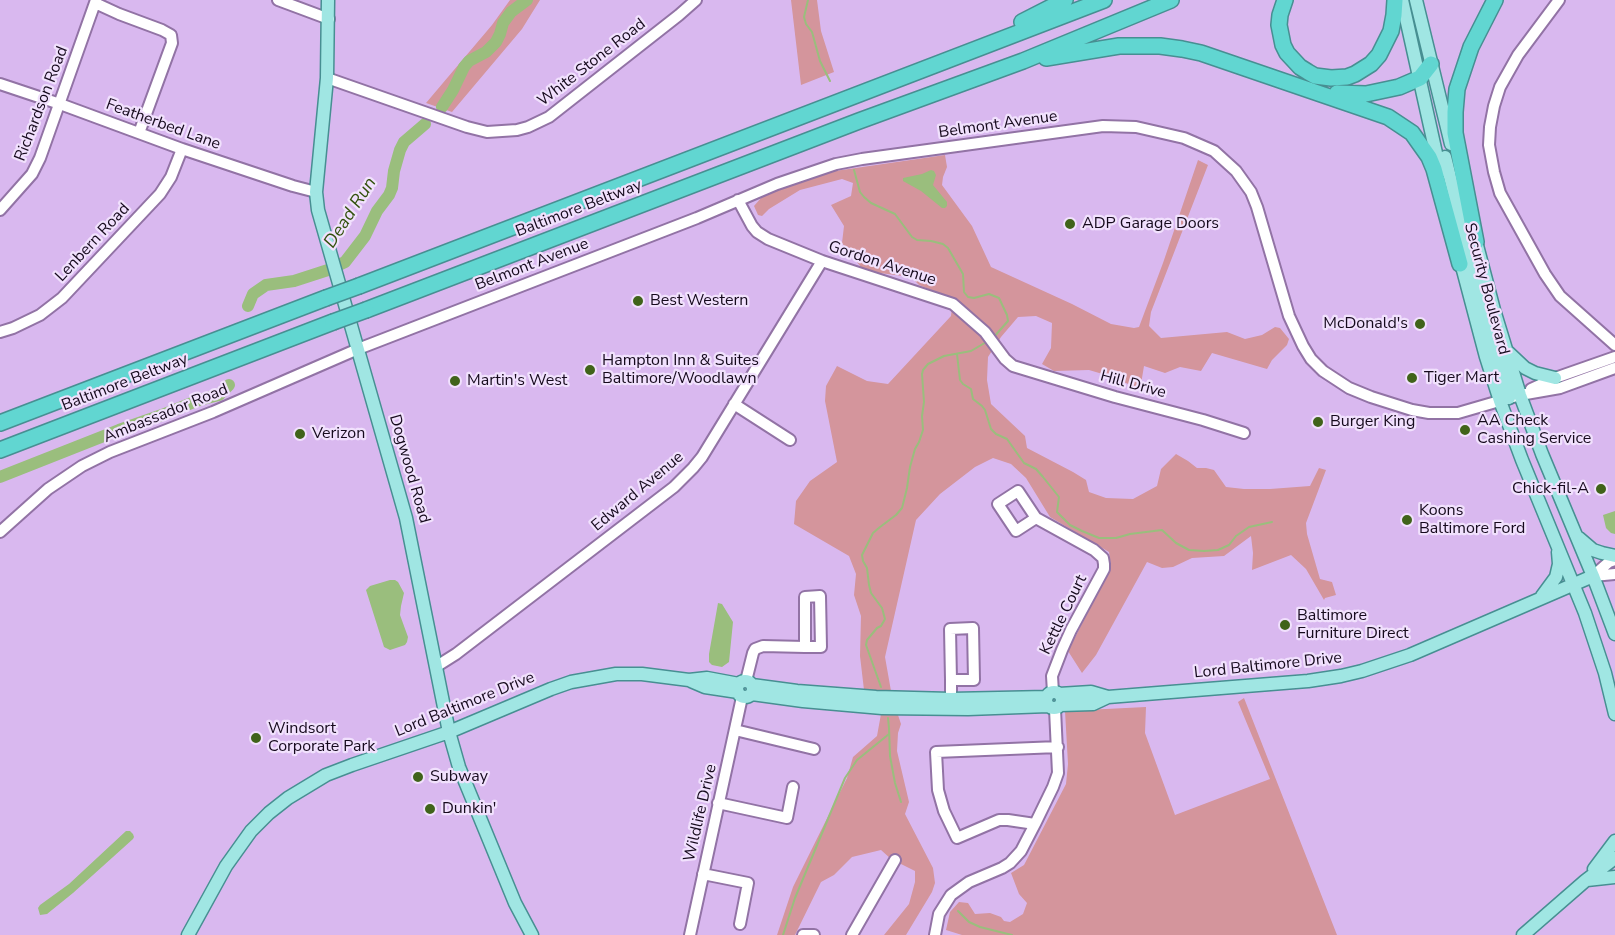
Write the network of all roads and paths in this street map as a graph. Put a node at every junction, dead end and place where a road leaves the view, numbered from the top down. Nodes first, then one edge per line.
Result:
1 (278, 0) edge
2 (328, 0) edge
3 (696, 0) edge
4 (1065, 0) edge
5 (1104, 0) edge
6 (1171, 0) edge
7 (1285, 0) edge
8 (1395, 0) edge
9 (1402, 0) edge
10 (1416, 0) edge
11 (1495, 0) edge
12 (1558, 0) edge
13 (96, 1) edge
14 (329, 19) junction
15 (947, 59) junction
16 (1023, 61) junction
17 (1431, 64) junction
18 (327, 78) junction
19 (1420, 78) junction
20 (0, 84) edge
21 (1310, 90) junction
22 (60, 104) junction
23 (139, 133) junction
24 (182, 149) junction
25 (316, 192) junction
26 (738, 200) junction
27 (0, 210) edge
28 (1476, 242) junction
29 (822, 261) junction
30 (1460, 264) junction
31 (0, 332) edge
32 (1615, 345) edge
33 (358, 348) junction
34 (1506, 350) junction
35 (1615, 357) edge
36 (1013, 366) joint
37 (1615, 368) edge
38 (1555, 378) junction
39 (1510, 398) junction
40 (734, 404) junction
41 (0, 423) edge
42 (1244, 434) dead end
43 (790, 440) dead end
44 (0, 450) edge
45 (1036, 518) dead end
46 (0, 532) edge
47 (1574, 533) junction
48 (1558, 544) junction
49 (1615, 558) edge
50 (1615, 574) edge
51 (1593, 576) junction
52 (1574, 584) junction
53 (1540, 598) junction
54 (1615, 634) edge
55 (805, 647) junction
56 (437, 666) junction
57 (951, 680) junction
58 (745, 689) junction
59 (951, 699) junction
60 (1054, 701) junction
61 (1615, 714) edge
62 (735, 730) junction
63 (449, 732) junction
64 (1058, 747) junction
65 (814, 748) dead end
66 (793, 787) dead end
67 (718, 803) junction
68 (1035, 824) junction
69 (1615, 841) edge
70 (1615, 858) edge
71 (895, 861) dead end
72 (703, 874) junction
73 (1615, 876) edge
74 (1586, 881) junction
75 (740, 924) dead end
76 (188, 935) edge
77 (532, 935) edge
78 (690, 935) edge
79 (803, 935) edge
80 (814, 935) edge
81 (852, 935) edge
82 (935, 935) edge
83 (1523, 935) edge

1 - 14 street
2 - 14 main road, Dogwood Road
3 - 18 street, White Stone Road
4 - 15 highway
5 - 15 highway, Baltimore Beltway
6 - 16 highway, Baltimore Beltway
7 - 8 highway
9 - 19 main road, Security Boulevard
10 - 17 main road, Security Boulevard
11 - 28 highway
12 - 32 street
13 - 22 street, Richardson Road
13 - 23 street
14 - 18 main road, Dogwood Road
15 - 41 highway, Baltimore Beltway, bridge
16 - 21 highway
16 - 44 highway, Baltimore Beltway, bridge
17 - 19 highway
17 - 28 main road, Security Boulevard
18 - 25 main road, Dogwood Road
19 - 21 highway
19 - 30 main road, Security Boulevard
19 - 39 main road
20 - 22 street, Featherbed Lane
21 - 30 highway
22 - 23 street, Featherbed Lane
22 - 27 street, Richardson Road
23 - 24 street, Featherbed Lane
24 - 25 street, Featherbed Lane
24 - 31 street, Lenbern Road
25 - 33 main road, Dogwood Road
26 - 29 street, Gordon Avenue
26 - 33 street, Belmont Avenue
26 - 39 street, Belmont Avenue
28 - 34 main road, Security Boulevard
29 - 36 street, Gordon Avenue
29 - 40 street, Edward Avenue
30 - 39 main road, Security Boulevard
33 - 46 street, Ambassador Road
33 - 56 main road, Dogwood Road
34 - 38 main road
34 - 39 main road, Security Boulevard
35 - 38 street, Belmont Avenue
36 - 42 street, Hill Drive
37 - 39 street, Belmont Avenue
38 - 39 street, Belmont Avenue
39 - 47 main road, Security Boulevard
39 - 48 main road, Security Boulevard
40 - 43 street
40 - 56 street, Edward Avenue
45 - 60 street, Kettle Court
47 - 49 main road
47 - 51 main road, Security Boulevard
48 - 52 main road, Security Boulevard
48 - 53 main road
49 - 51 street, Lord Baltimore Drive
50 - 51 street, Lord Baltimore Drive
51 - 52 main road, Lord Baltimore Drive
51 - 54 main road, Security Boulevard
52 - 53 main road, Lord Baltimore Drive
52 - 61 main road, Security Boulevard
53 - 60 main road, Lord Baltimore Drive
55 - 55 street
55 - 58 street, Wildlife Drive
56 - 63 main road, Dogwood Road
57 - 57 street
57 - 59 street
58 - 59 main road, Lord Baltimore Drive
58 - 60 main road, Lord Baltimore Drive
58 - 62 street, Wildlife Drive
58 - 63 main road, Lord Baltimore Drive
59 - 60 main road, Lord Baltimore Drive
60 - 64 street
62 - 65 street
62 - 67 street, Wildlife Drive
63 - 76 main road, Lord Baltimore Drive
63 - 77 main road, Dogwood Road
64 - 68 street
64 - 68 street
66 - 67 street
67 - 72 street, Wildlife Drive
68 - 82 street
69 - 74 main road
70 - 74 main road
71 - 81 street
72 - 75 street
72 - 78 street, Wildlife Drive
73 - 74 main road
74 - 83 main road
79 - 80 street

